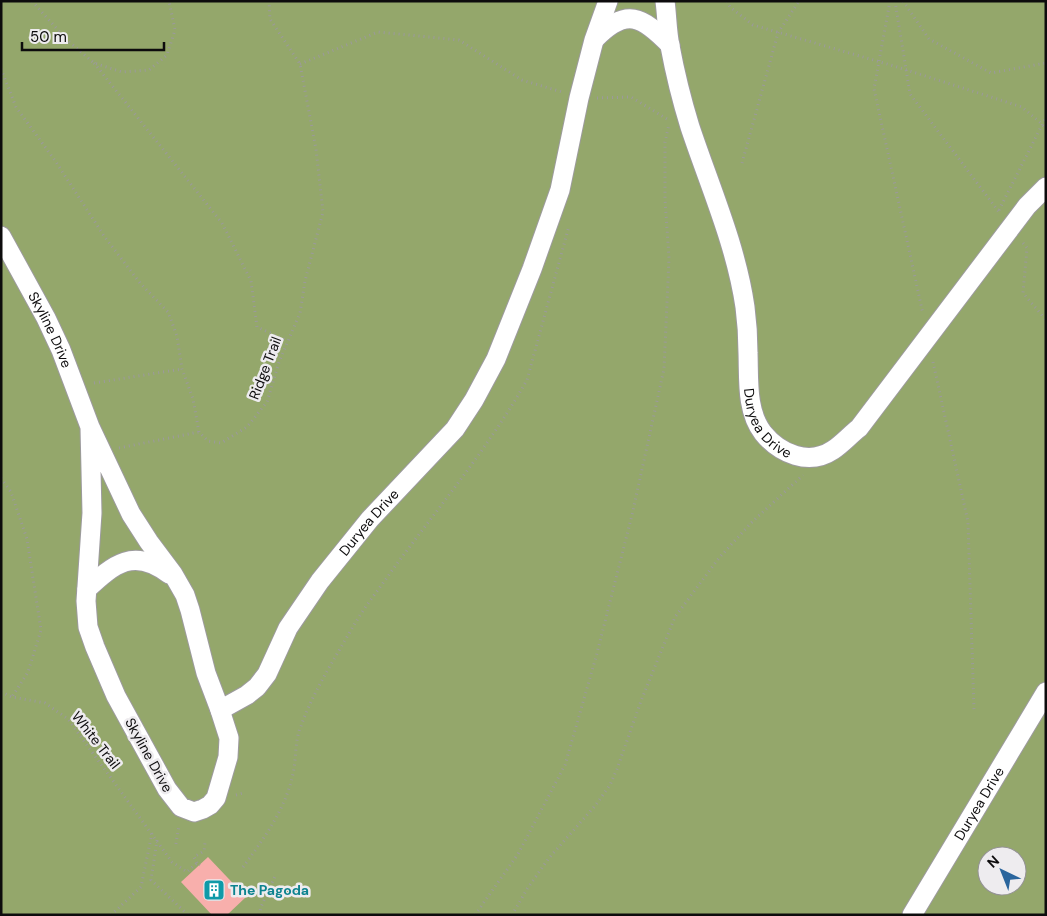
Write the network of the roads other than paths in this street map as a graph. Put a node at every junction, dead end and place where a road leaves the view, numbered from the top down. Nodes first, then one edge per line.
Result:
1 (608, 1) edge
2 (665, 1) edge
3 (594, 40) junction
4 (670, 45) junction
5 (1046, 187) edge
6 (1, 236) edge
7 (90, 427) junction
8 (176, 579) junction
9 (87, 589) junction
10 (1046, 692) edge
11 (220, 710) junction
12 (912, 915) edge

1 - 3 street, Duryea Drive
2 - 4 street, Duryea Drive
3 - 4 street
3 - 11 street, Duryea Drive
4 - 5 street, Duryea Drive
6 - 7 street, Skyline Drive
7 - 8 street, Skyline Drive
7 - 9 street, Skyline Drive
8 - 9 street, Skyline Drive
8 - 11 street, Skyline Drive
9 - 11 street, Skyline Drive
10 - 12 street, Duryea Drive

